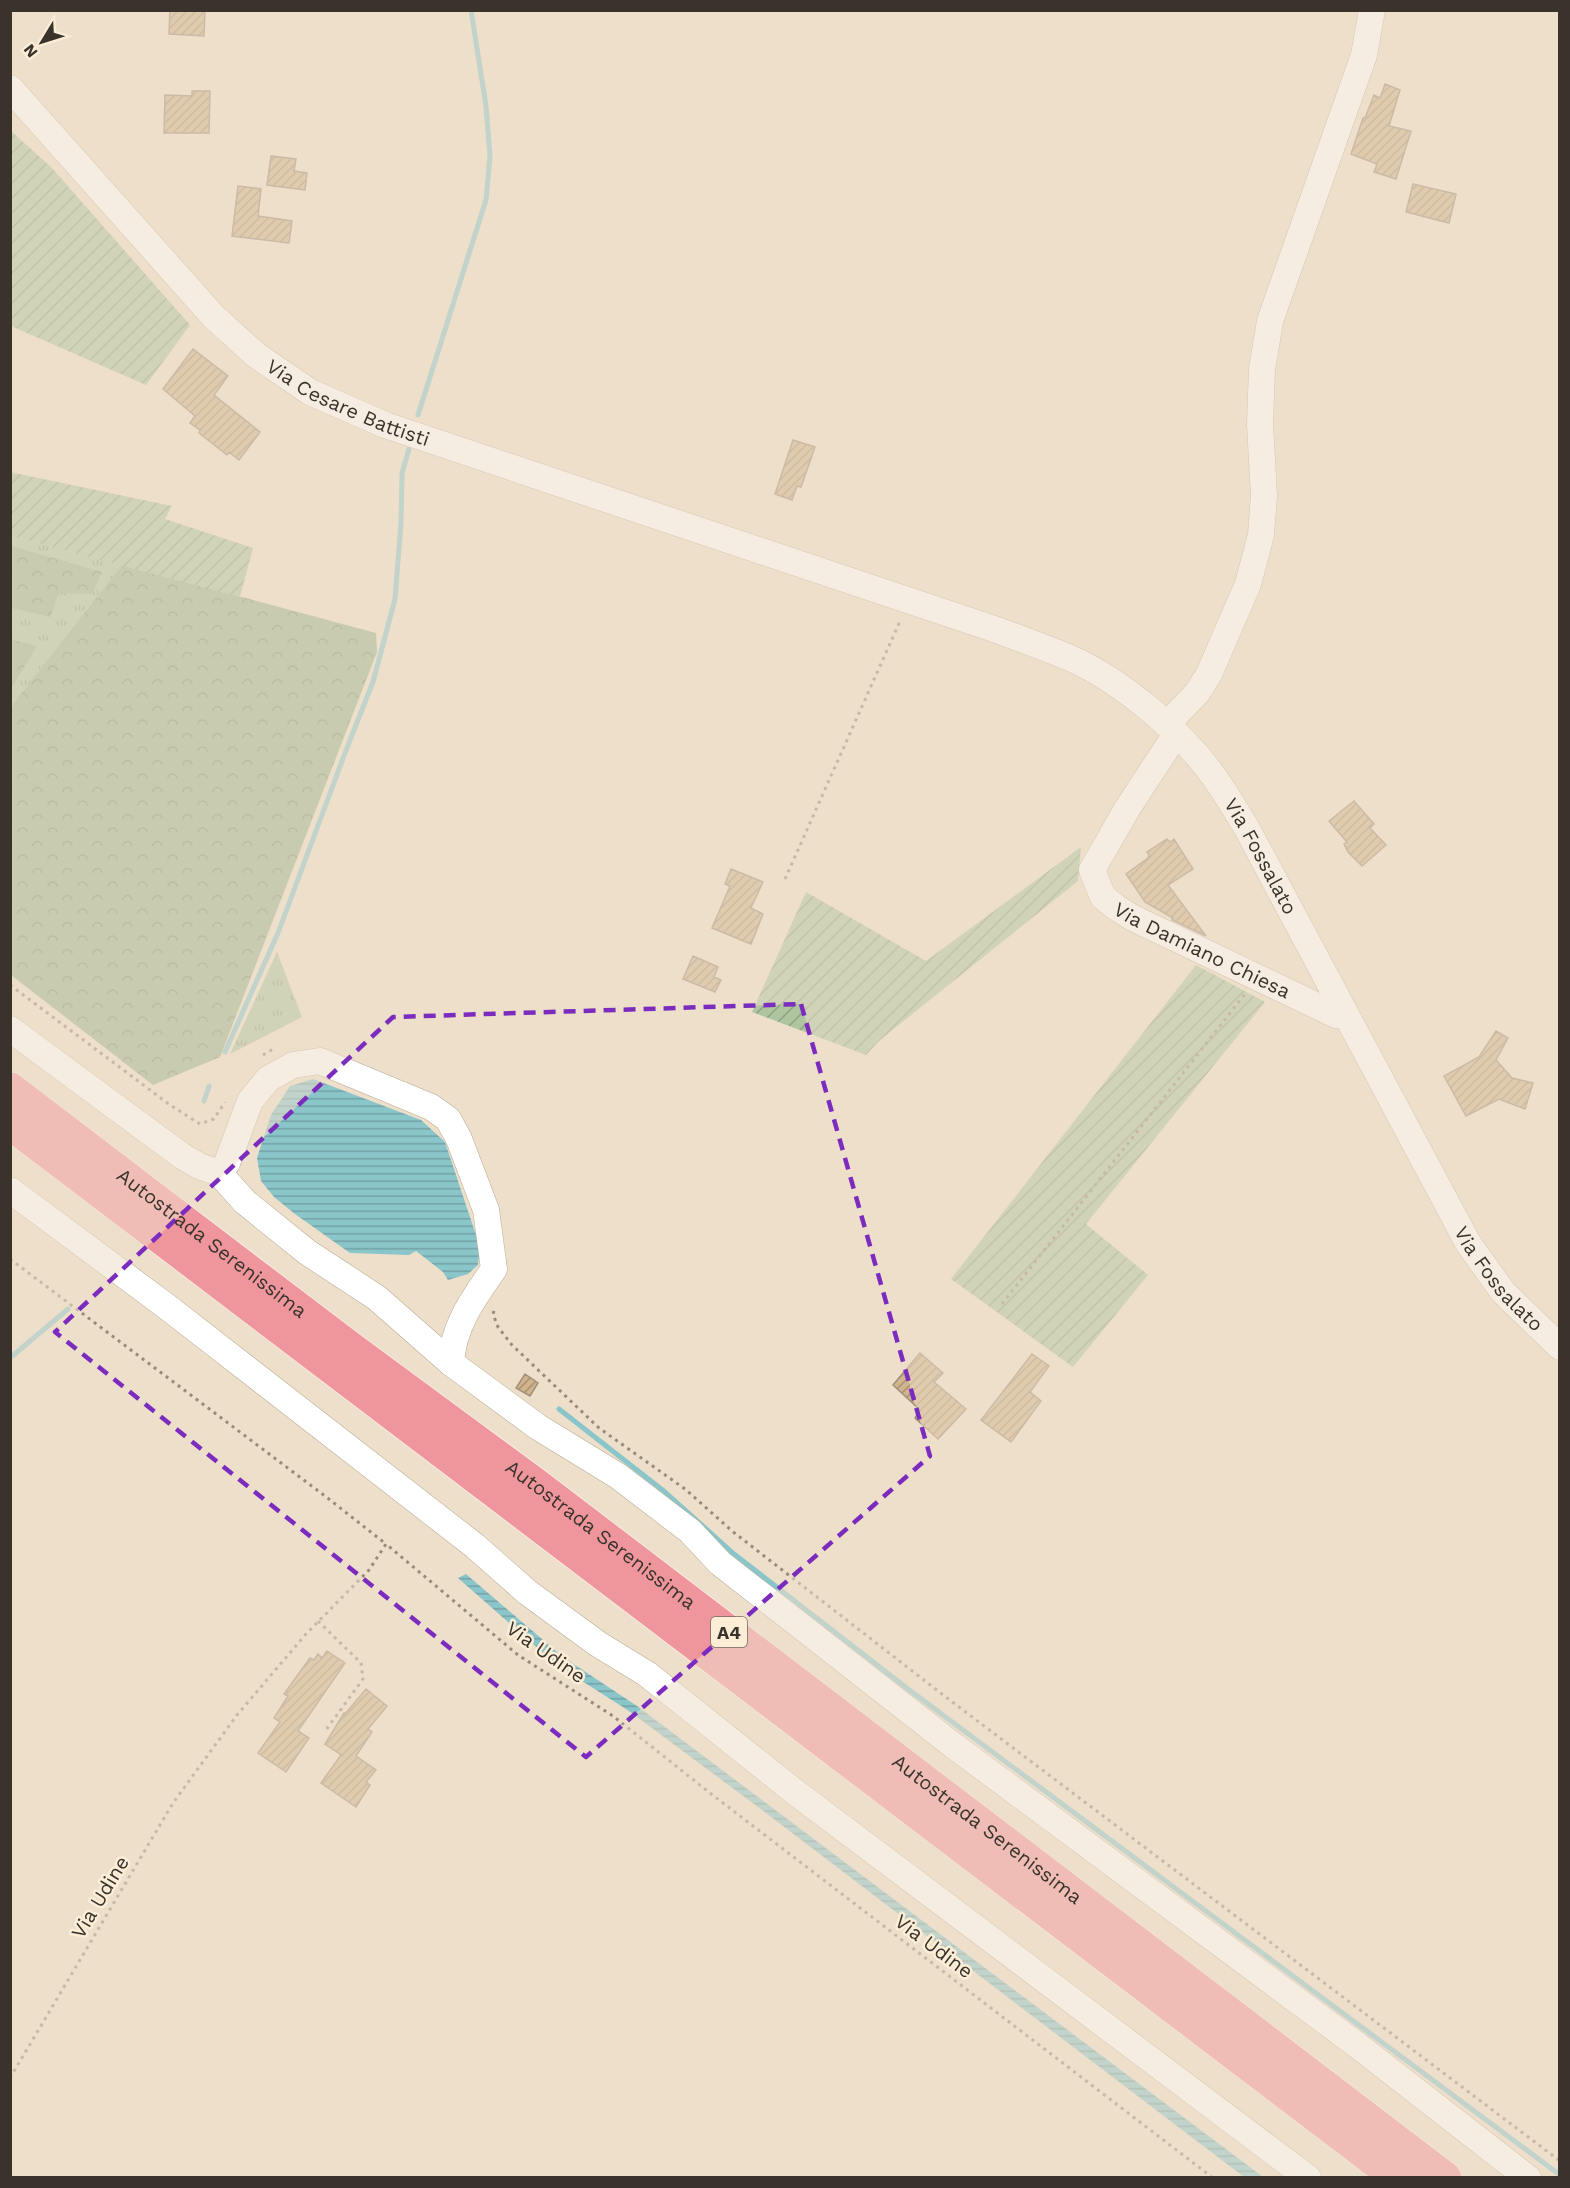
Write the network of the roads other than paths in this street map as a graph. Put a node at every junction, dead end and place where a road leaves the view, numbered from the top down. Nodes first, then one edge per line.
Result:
1 (1372, 10) edge
2 (10, 88) edge
3 (788, 561) joint
4 (1172, 729) junction
5 (1344, 1011) junction
6 (10, 1029) edge
7 (10, 1089) edge
8 (10, 1123) edge
9 (219, 1173) junction
10 (10, 1190) edge
11 (1560, 1347) edge
12 (451, 1363) junction
13 (1308, 2178) edge
14 (1398, 2178) edge
15 (1445, 2178) edge
16 (1528, 2178) edge

1 - 4 street
2 - 3 street, Via Cesare Battisti
3 - 4 street, Via Fossalato
4 - 5 street, Via Fossalato
4 - 5 street, Via Damiano Chiesa
5 - 11 street, Via Fossalato
6 - 9 street
7 - 15 highway, Autostrada Serenissima / A4
8 - 14 highway, Autostrada Serenissima / A4
9 - 12 street
9 - 12 street
10 - 13 street
12 - 16 street

